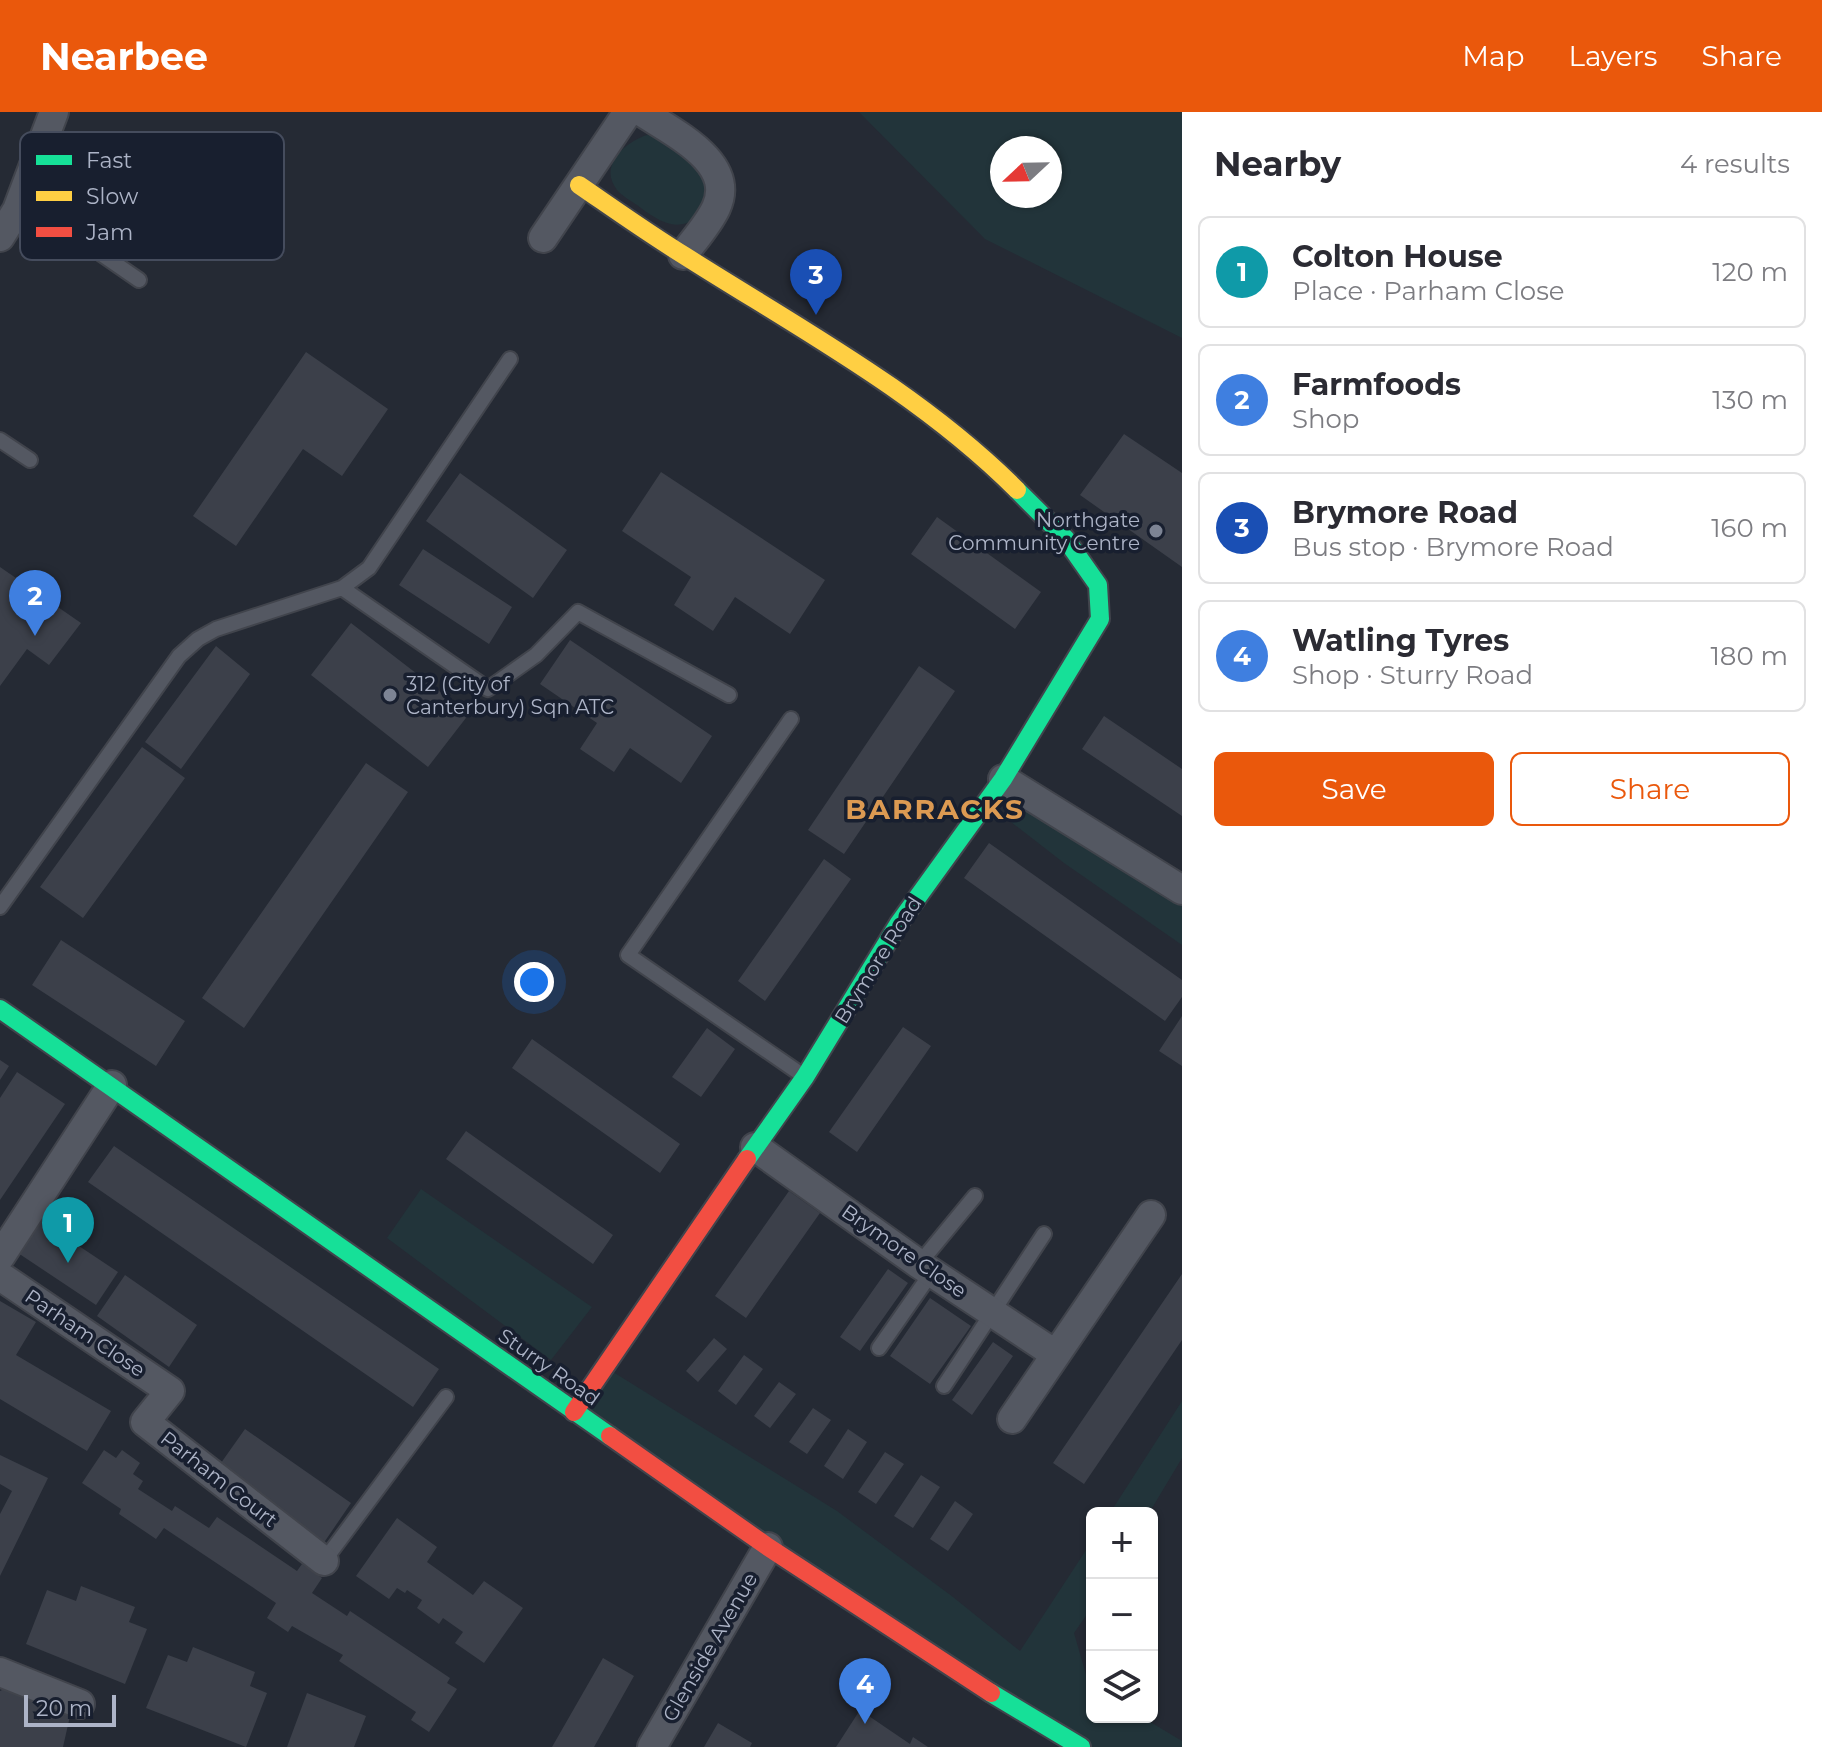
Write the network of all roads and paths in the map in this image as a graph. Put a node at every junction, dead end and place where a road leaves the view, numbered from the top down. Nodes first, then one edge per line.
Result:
1 (54, 112) edge
2 (628, 112) edge
3 (642, 112) edge
4 (46, 132) edge
5 (579, 185) junction
6 (20, 202) edge
7 (17, 210) junction
8 (20, 211) edge
9 (0, 237) edge
10 (543, 238) dead end
11 (683, 255) junction
12 (110, 260) edge
13 (139, 280) dead end
14 (510, 359) dead end
15 (0, 440) edge
16 (30, 460) dead end
17 (342, 588) junction
18 (729, 695) dead end
19 (791, 719) dead end
20 (1003, 779) junction
21 (1182, 890) edge
22 (0, 907) edge
23 (0, 1009) edge
24 (805, 1077) junction
25 (112, 1085) junction
26 (755, 1147) junction
27 (975, 1196) dead end
28 (1151, 1215) dead end
29 (1044, 1234) dead end
30 (0, 1257) edge
31 (925, 1268) junction
32 (0, 1276) edge
33 (992, 1311) junction
34 (879, 1348) dead end
35 (1055, 1354) junction
36 (944, 1386) dead end
37 (170, 1391) joint
38 (446, 1397) dead end
39 (574, 1412) junction
40 (1012, 1419) dead end
41 (768, 1547) junction
42 (324, 1561) joint
43 (0, 1672) edge
44 (80, 1704) dead end
45 (652, 1747) edge
46 (1081, 1747) edge

1 - 4 street
2 - 5 street
3 - 11 street
5 - 10 street
5 - 11 main road, Brymore Road
6 - 7 street
7 - 8 lane
7 - 9 street
11 - 20 main road, Brymore Road
12 - 13 lane
14 - 17 lane
15 - 16 lane
17 - 18 lane
17 - 22 lane
19 - 24 lane
20 - 21 street
20 - 24 main road, Brymore Road
23 - 25 main road, Sturry Road
24 - 26 main road, Brymore Road
25 - 30 street
25 - 39 main road, Sturry Road
26 - 31 street, Brymore Close
26 - 39 main road, Brymore Road
27 - 31 lane
28 - 35 street
29 - 33 lane
31 - 33 street, Brymore Close
31 - 34 lane
32 - 37 street, Parham Close
33 - 35 street, Brymore Close
33 - 36 lane
35 - 40 street
37 - 42 street, Parham Court
38 - 42 lane
39 - 41 main road, Sturry Road
41 - 45 street, Glenside Avenue
41 - 46 main road, Sturry Road
43 - 44 street

